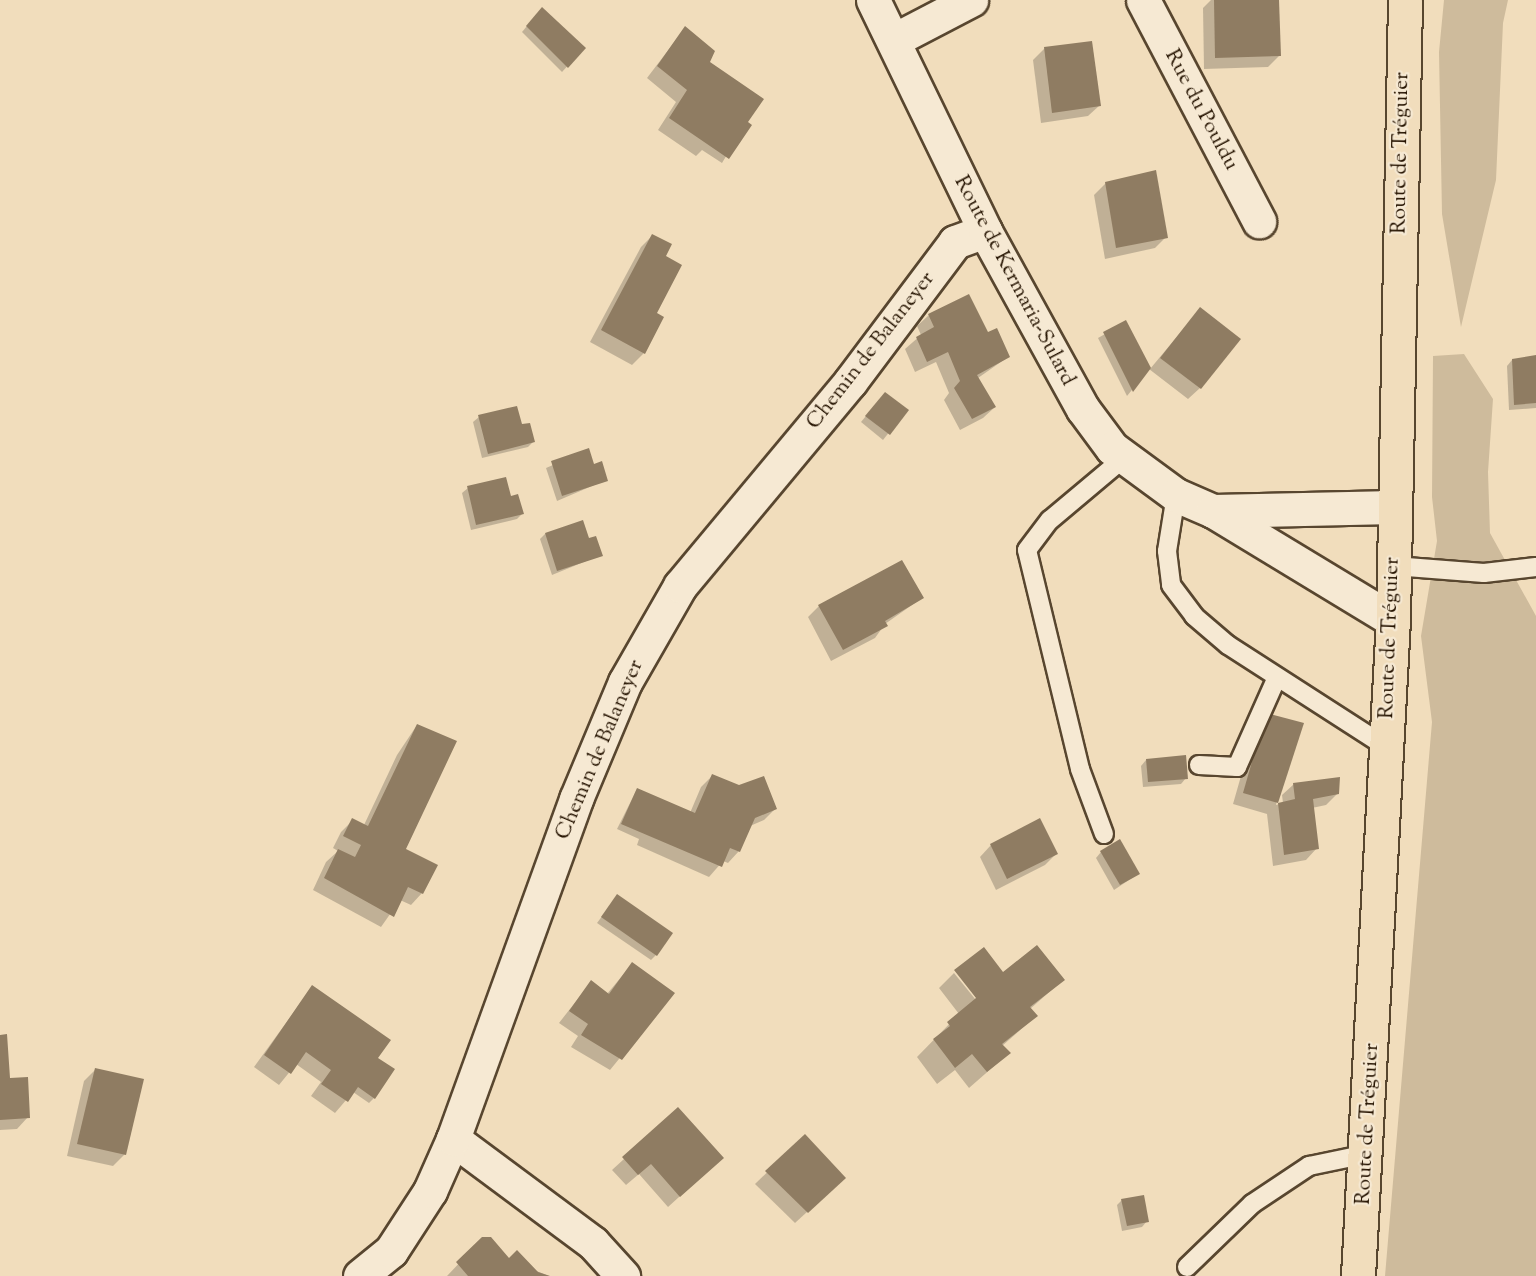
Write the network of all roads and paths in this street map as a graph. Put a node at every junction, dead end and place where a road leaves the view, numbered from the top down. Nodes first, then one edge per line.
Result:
1 (873, 0) edge
2 (971, 0) edge
3 (1143, 0) edge
4 (1405, 0) edge
5 (894, 40) junction
6 (1259, 221) dead end
7 (985, 231) junction
8 (1124, 458) junction
9 (1176, 495) junction
10 (1394, 507) junction
11 (1213, 511) junction
12 (1394, 566) junction
13 (1536, 567) edge
14 (1393, 620) junction
15 (1277, 677) junction
16 (1385, 746) junction
17 (1199, 765) dead end
18 (1104, 834) dead end
19 (453, 1139) junction
20 (1367, 1154) junction
21 (1187, 1267) dead end
22 (360, 1276) edge
23 (623, 1276) edge
24 (1358, 1276) edge

1 - 5 street, Route de Kermaria-Sulard
2 - 5 street
3 - 6 street, Rue du Pouldu
4 - 10 main road, Route de Tréguier
5 - 7 street, Route de Kermaria-Sulard
7 - 8 street, Route de Kermaria-Sulard
7 - 19 street, Chemin de Balaneyer
8 - 9 street, Route de Kermaria-Sulard
8 - 18 lane
9 - 11 street, Route de Kermaria-Sulard
9 - 15 lane
10 - 11 street
10 - 12 main road, Route de Tréguier
11 - 14 street, Route de Kermaria-Sulard
12 - 13 lane
12 - 14 main road, Route de Tréguier
14 - 16 main road, Route de Tréguier
15 - 16 lane
15 - 17 lane
16 - 20 main road, Route de Tréguier
19 - 22 street, Chemin de Balaneyer
19 - 23 street
20 - 21 lane
20 - 24 main road, Route de Tréguier

